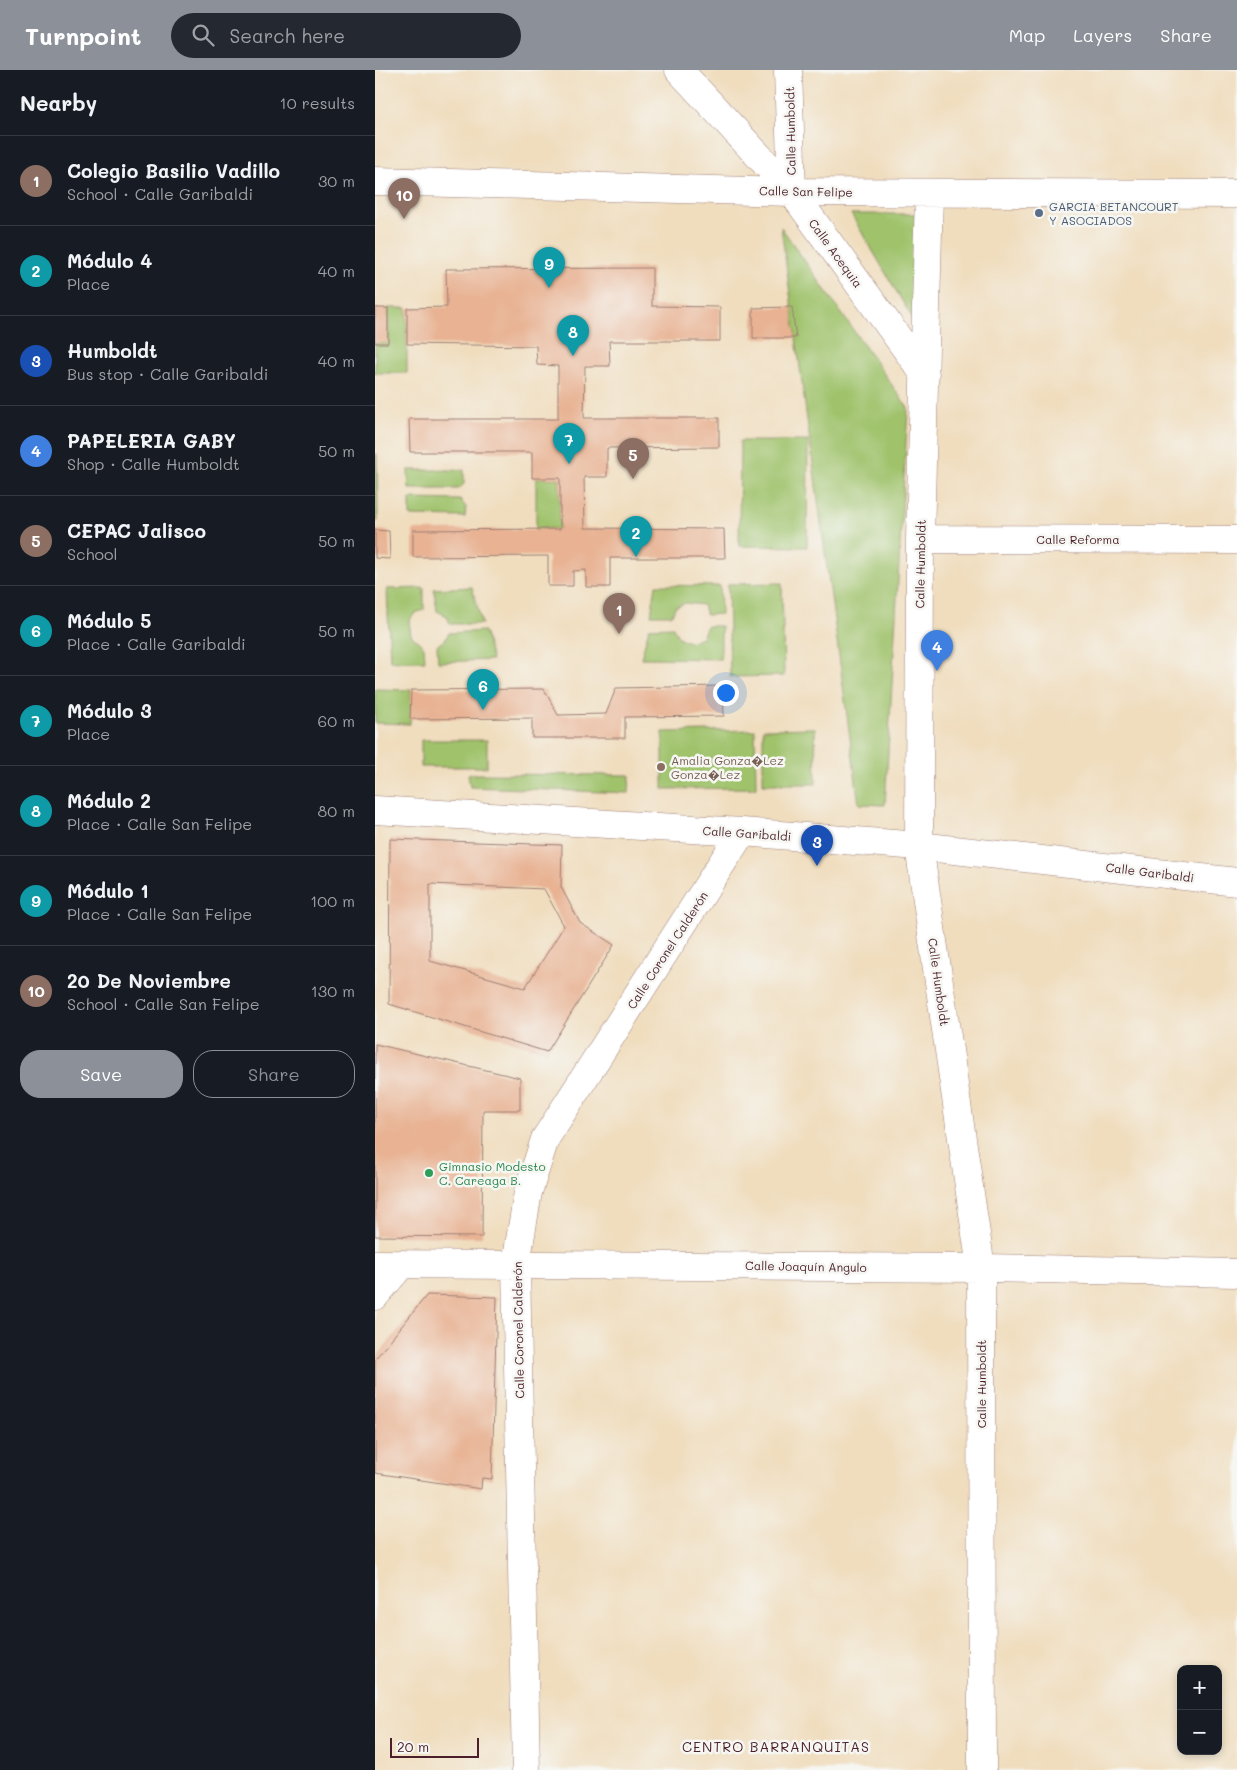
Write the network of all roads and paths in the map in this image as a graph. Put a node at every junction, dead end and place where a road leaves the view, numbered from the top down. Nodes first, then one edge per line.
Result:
1 (679, 70) edge
2 (789, 70) edge
3 (375, 181) edge
4 (791, 192) junction
5 (929, 193) junction
6 (1237, 194) edge
7 (925, 375) junction
8 (920, 539) junction
9 (1237, 540) edge
10 (375, 810) edge
11 (742, 832) junction
12 (919, 846) junction
13 (1237, 882) edge
14 (375, 1264) edge
15 (402, 1264) junction
16 (516, 1264) junction
17 (981, 1268) junction
18 (1237, 1273) edge
19 (375, 1296) edge
20 (526, 1770) edge
21 (982, 1770) edge

1 - 4 street, Calle Acequia
2 - 4 street, Calle Humboldt
3 - 4 street, Calle San Felipe
4 - 5 street, Calle San Felipe
4 - 7 street, Calle Acequia
5 - 6 street, Calle San Felipe
5 - 7 street, Calle Humboldt
7 - 8 street, Calle Humboldt
8 - 9 street, Calle Reforma
8 - 12 street, Calle Humboldt
10 - 11 street, Calle Garibaldi
11 - 12 street, Calle Garibaldi
11 - 16 street, Calle Coronel Calderón
12 - 13 street, Calle Garibaldi
12 - 17 street, Calle Humboldt
14 - 15 street, Calle Joaquín Angulo
15 - 16 street, Calle Joaquín Angulo
15 - 19 street
16 - 17 street, Calle Joaquín Angulo
16 - 20 street, Calle Coronel Calderón
17 - 18 street, Calle Joaquín Angulo
17 - 21 street, Calle Humboldt

